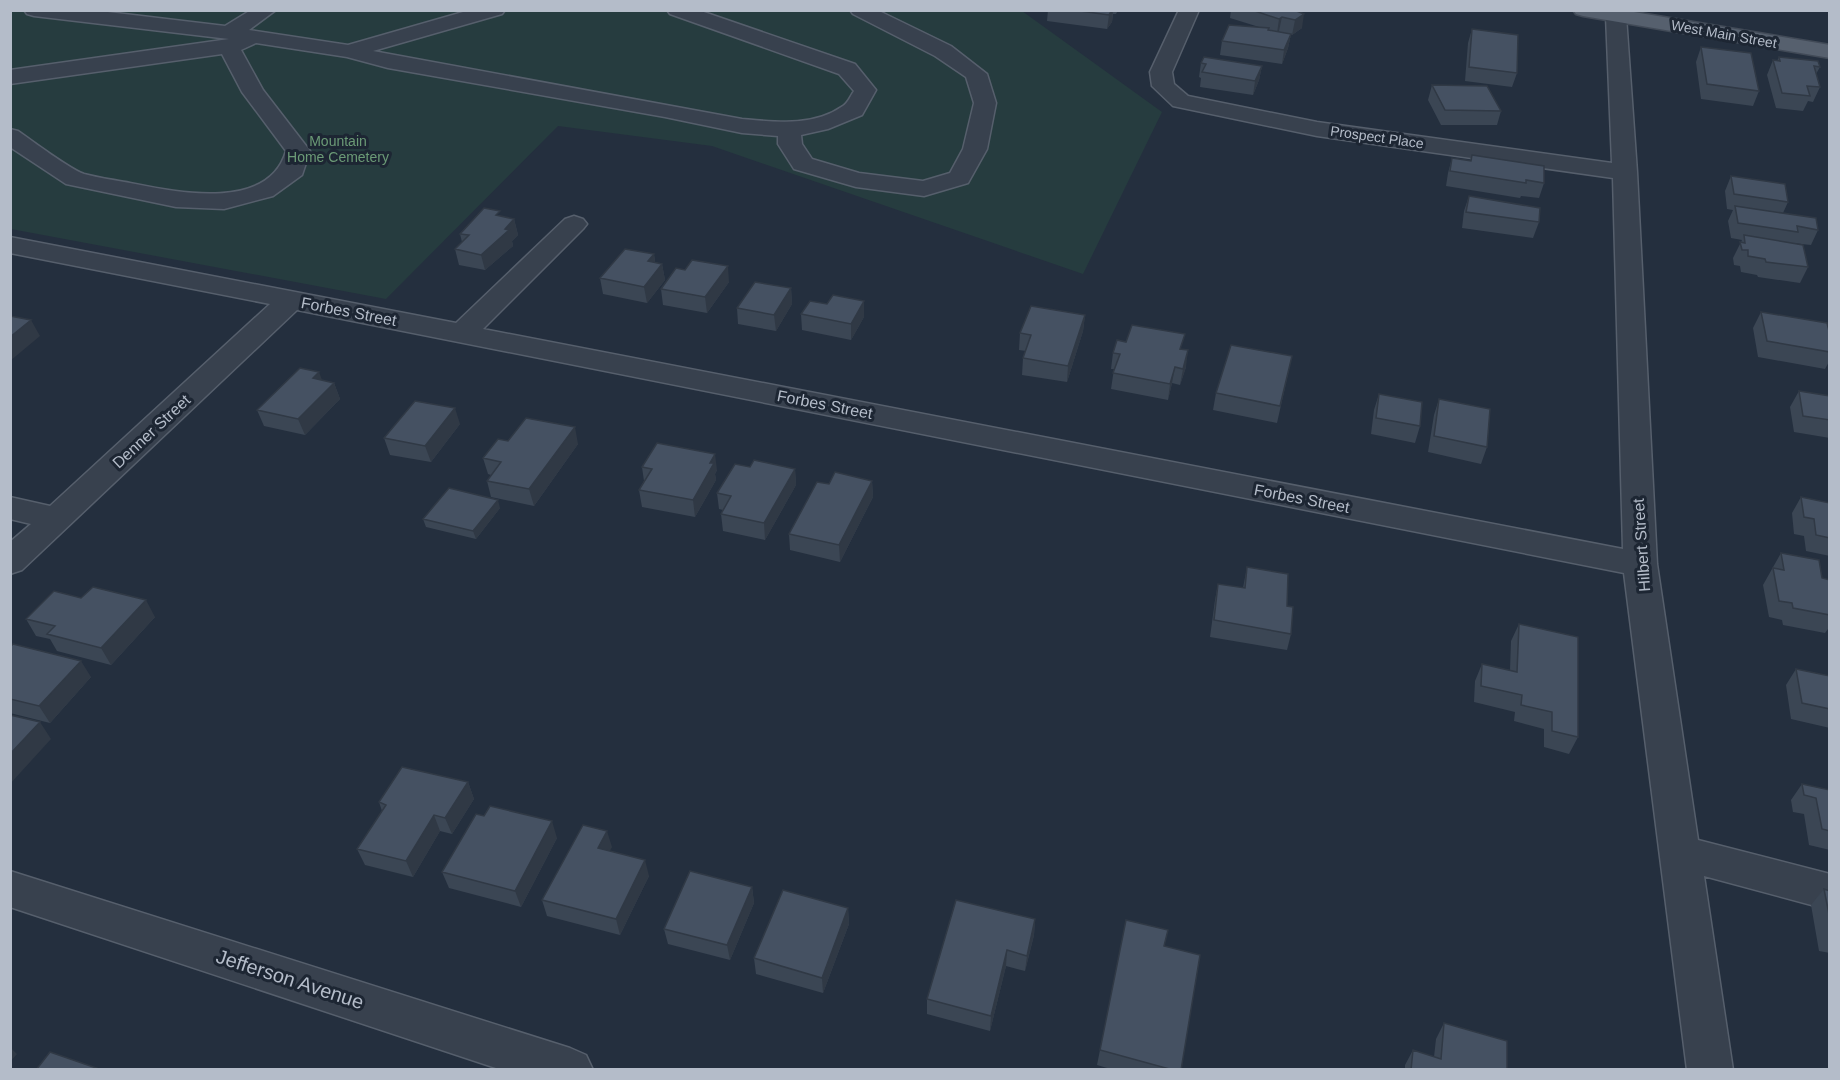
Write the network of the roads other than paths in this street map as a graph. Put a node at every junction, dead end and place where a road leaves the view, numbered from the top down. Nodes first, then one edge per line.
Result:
1 (34, 10) edge
2 (266, 10) edge
3 (495, 10) edge
4 (677, 10) edge
5 (860, 10) edge
6 (1189, 10) edge
7 (1583, 10) edge
8 (1616, 16) junction
9 (229, 40) junction
10 (349, 51) junction
11 (1830, 52) edge
12 (10, 78) edge
13 (789, 130) junction
14 (10, 136) edge
15 (1626, 172) junction
16 (574, 224) dead end
17 (10, 245) edge
18 (292, 299) junction
19 (462, 333) junction
20 (10, 508) edge
21 (56, 519) junction
22 (10, 562) edge
23 (1640, 564) junction
24 (1680, 852) junction
25 (10, 889) edge
26 (1830, 892) edge
27 (570, 1070) edge
28 (1710, 1070) edge

1 - 9 street
2 - 9 street
3 - 10 street
4 - 13 street
5 - 13 street
6 - 15 street, Prospect Place
7 - 8 main road, West Main Street
8 - 11 main road, West Main Street
8 - 15 street, Hilbert Street
9 - 10 street
9 - 12 street
9 - 14 street
10 - 13 street
15 - 23 street, Hilbert Street
16 - 19 street
17 - 18 street, Forbes Street
18 - 19 street, Forbes Street
18 - 21 street, Denner Street
19 - 23 street, Forbes Street
20 - 21 street
21 - 22 street, Denner Street
23 - 24 street, Hilbert Street
24 - 26 street
24 - 28 street, Hilbert Street
25 - 27 street, Jefferson Avenue

